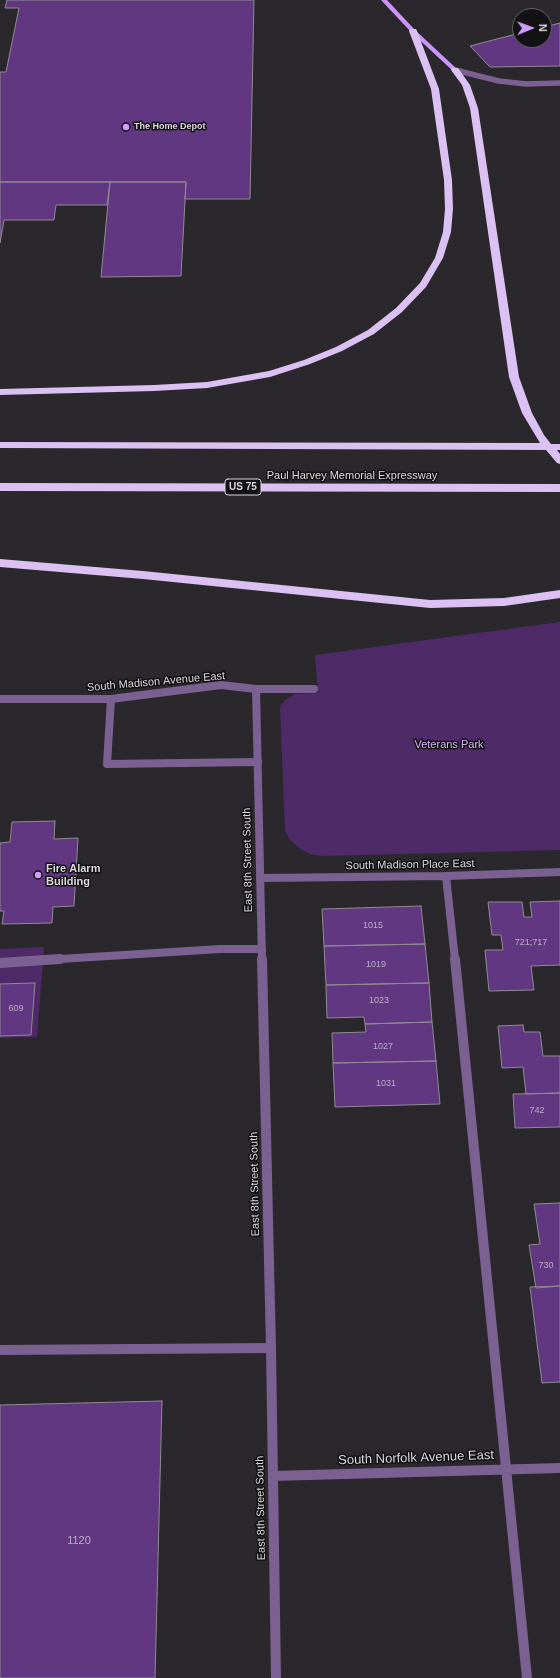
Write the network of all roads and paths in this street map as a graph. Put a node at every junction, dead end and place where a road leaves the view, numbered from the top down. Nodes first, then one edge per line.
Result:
1 (384, 0) edge
2 (413, 31) junction
3 (455, 70) junction
4 (560, 83) edge
5 (0, 392) edge
6 (0, 445) edge
7 (560, 447) edge
8 (560, 461) edge
9 (0, 487) edge
10 (560, 488) edge
11 (0, 563) edge
12 (560, 594) edge
13 (256, 689) junction
14 (314, 689) dead end
15 (0, 699) edge
16 (111, 699) junction
17 (258, 762) junction
18 (560, 872) edge
19 (446, 876) junction
20 (260, 878) junction
21 (262, 949) junction
22 (0, 963) edge
23 (271, 1348) junction
24 (0, 1350) edge
25 (560, 1468) edge
26 (506, 1470) junction
27 (273, 1476) junction
28 (276, 1678) edge
29 (527, 1678) edge

1 - 2 main road
2 - 3 main road
2 - 5 highway
3 - 4 street
3 - 8 highway
6 - 7 highway
9 - 10 highway, Paul Harvey Memorial Expressway / US 75
11 - 12 highway
13 - 14 street, South Madison Avenue East
13 - 16 street, South Madison Avenue East
13 - 17 street, East 8th Street South
15 - 16 street, South Madison Avenue East
16 - 17 street
17 - 20 street, East 8th Street South
18 - 19 street, South Madison Place East
19 - 20 street, South Madison Place East
19 - 26 street
20 - 21 street, East 8th Street South
21 - 22 street
21 - 23 street, East 8th Street South
23 - 24 street
23 - 27 street, East 8th Street South
25 - 26 street, South Norfolk Avenue East
26 - 27 street, South Norfolk Avenue East
26 - 29 street
27 - 28 street, East 8th Street South

